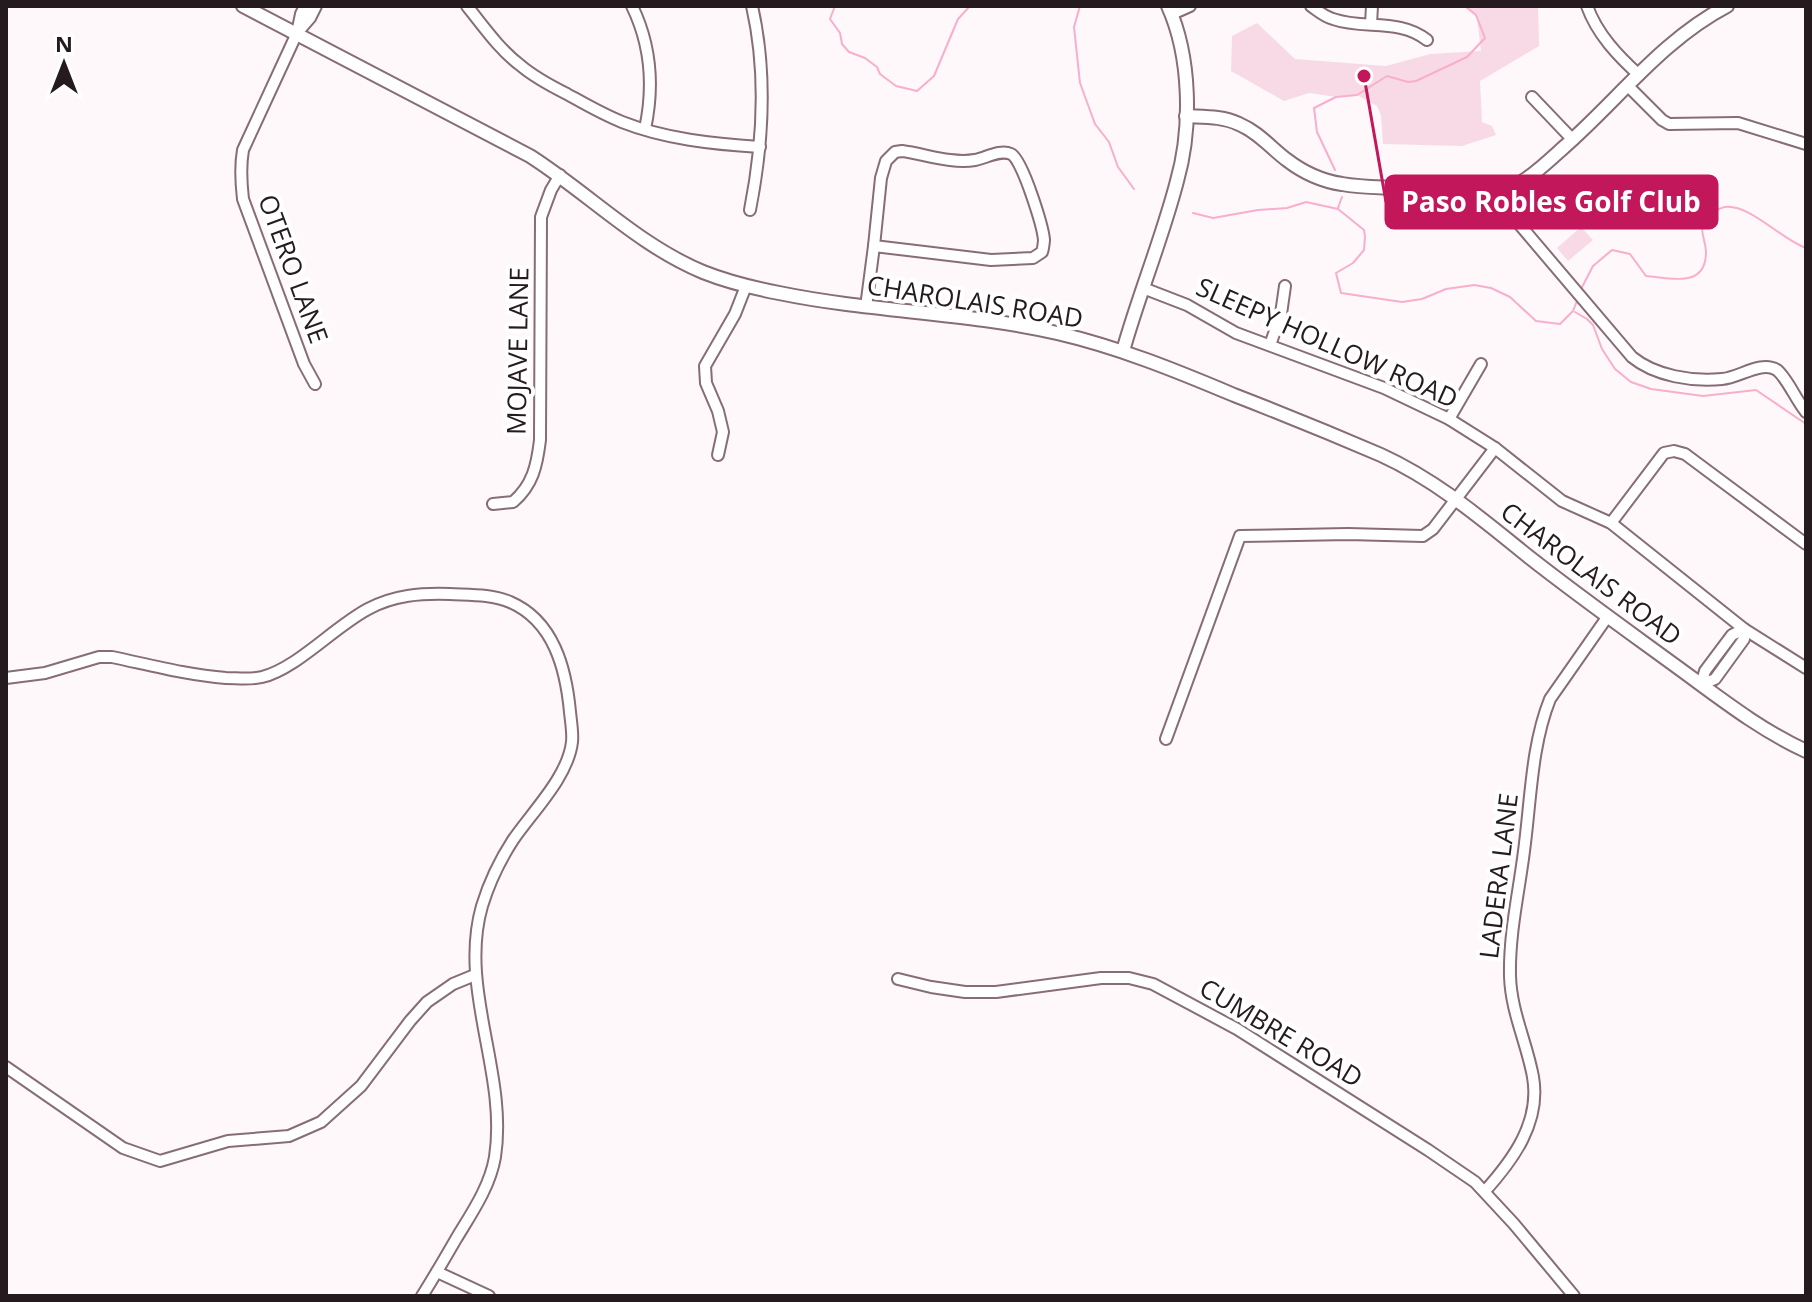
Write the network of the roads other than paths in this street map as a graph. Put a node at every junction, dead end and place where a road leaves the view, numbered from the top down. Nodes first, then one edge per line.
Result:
1 (243, 6) edge
2 (305, 6) edge
3 (316, 6) edge
4 (467, 6) edge
5 (632, 6) edge
6 (752, 6) edge
7 (1190, 6) edge
8 (1311, 6) edge
9 (1372, 6) edge
10 (1587, 6) edge
11 (1727, 6) edge
12 (1170, 10) edge
13 (1371, 24) junction
14 (297, 33) junction
15 (1427, 40) dead end
16 (1639, 75) junction
17 (1628, 86) junction
18 (1532, 97) dead end
19 (1186, 116) junction
20 (645, 129) junction
21 (1573, 140) junction
22 (1806, 144) edge
23 (760, 147) junction
24 (560, 175) junction
25 (1503, 191) junction
26 (750, 210) dead end
27 (874, 246) junction
28 (746, 286) junction
29 (1285, 286) dead end
30 (1143, 288) junction
31 (866, 307) junction
32 (1270, 345) junction
33 (1123, 351) junction
34 (1481, 364) dead end
35 (315, 384) dead end
36 (1806, 412) edge
37 (1449, 419) junction
38 (1495, 448) junction
39 (718, 455) dead end
40 (1457, 499) junction
41 (493, 504) dead end
42 (1611, 523) junction
43 (1806, 544) edge
44 (1608, 616) junction
45 (1744, 629) junction
46 (1806, 668) edge
47 (6, 678) edge
48 (1701, 685) junction
49 (1166, 739) dead end
50 (1806, 751) edge
51 (475, 975) junction
52 (898, 979) dead end
53 (6, 1067) edge
54 (1485, 1191) junction
55 (437, 1272) junction
56 (422, 1296) edge
57 (489, 1296) edge
58 (1574, 1296) edge

1 - 14 street, CHAROLAIS ROAD
2 - 14 street, OTERO LANE
3 - 14 street, OTERO LANE
4 - 20 street
5 - 20 street
6 - 23 street
7 - 12 street
8 - 13 street
9 - 13 street
10 - 16 street
11 - 16 street
12 - 19 street
13 - 15 street
14 - 24 street, CHAROLAIS ROAD
14 - 35 street, OTERO LANE
16 - 17 street
17 - 21 street
17 - 22 street
18 - 21 street
19 - 25 street
19 - 30 street
20 - 23 street
21 - 25 street
23 - 26 street
24 - 28 street, CHAROLAIS ROAD
24 - 41 street, MOJAVE LANE
25 - 36 street
27 - 27 street
27 - 31 street
28 - 31 street, CHAROLAIS ROAD
28 - 39 street
29 - 32 street
30 - 32 street, SLEEPY HOLLOW ROAD
30 - 33 street
31 - 33 street, CHAROLAIS ROAD
32 - 37 street, SLEEPY HOLLOW ROAD
33 - 40 street, CHAROLAIS ROAD
34 - 37 street
37 - 38 street, SLEEPY HOLLOW ROAD
38 - 40 street
38 - 42 street, SLEEPY HOLLOW ROAD
40 - 44 street, CHAROLAIS ROAD
40 - 49 street
42 - 43 street
42 - 45 street, SLEEPY HOLLOW ROAD
44 - 48 street, CHAROLAIS ROAD
44 - 54 street, LADERA LANE
45 - 46 street, SLEEPY HOLLOW ROAD
45 - 48 street
47 - 51 street
48 - 50 street, CHAROLAIS ROAD
51 - 53 street
51 - 55 street
52 - 54 street, CUMBRE ROAD
54 - 58 street, CUMBRE ROAD
55 - 56 street
55 - 57 street

